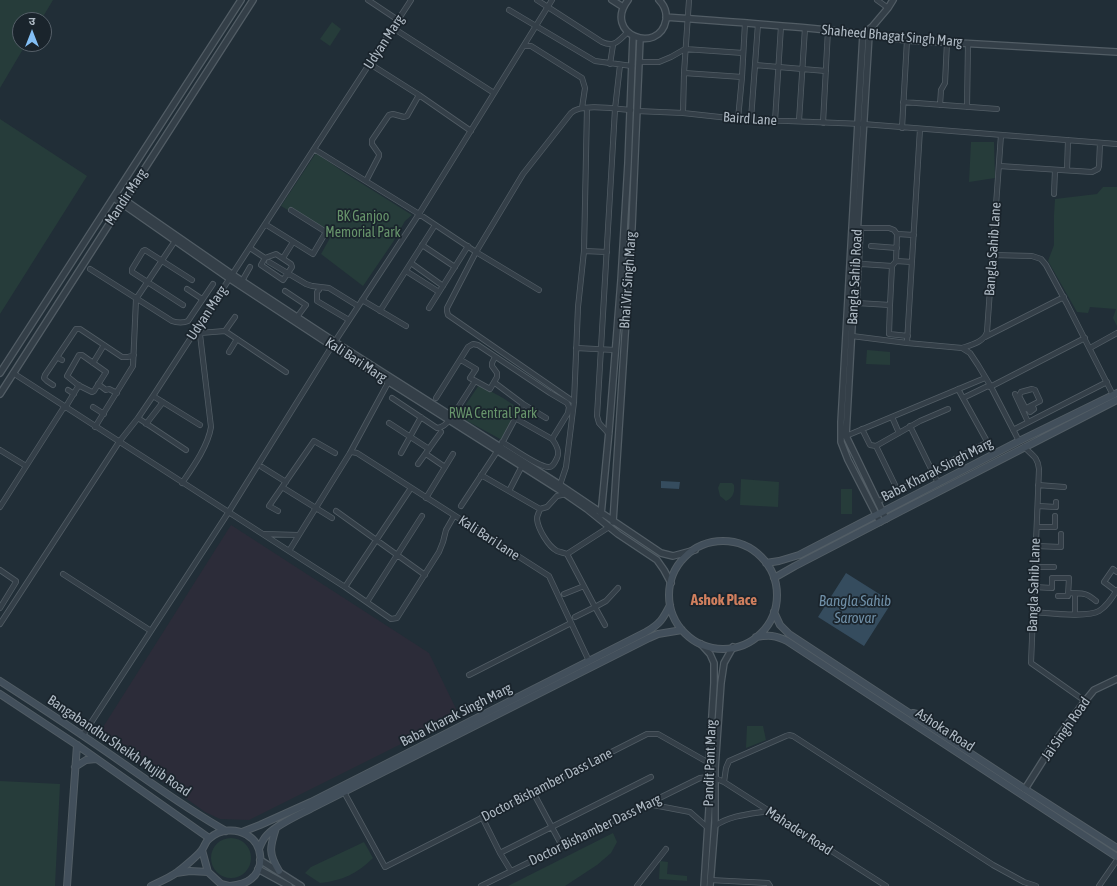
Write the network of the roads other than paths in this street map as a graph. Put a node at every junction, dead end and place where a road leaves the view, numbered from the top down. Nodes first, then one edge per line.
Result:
1 (241, 0) edge
2 (253, 0) edge
3 (368, 0) edge
4 (411, 0) edge
5 (537, 0) edge
6 (552, 0) edge
7 (612, 0) edge
8 (628, 0) edge
9 (659, 0) edge
10 (689, 0) edge
11 (877, 0) edge
12 (893, 0) edge
13 (548, 7) junction
14 (623, 8) junction
15 (888, 8) junction
16 (509, 10) dead end
17 (666, 17) junction
18 (688, 19) junction
19 (398, 20) junction
20 (226, 23) junction
21 (745, 23) junction
22 (758, 24) junction
23 (536, 26) junction
24 (781, 26) junction
25 (235, 28) junction
26 (393, 28) junction
27 (804, 28) junction
28 (828, 30) junction
29 (628, 32) junction
30 (866, 35) junction
31 (633, 36) junction
32 (640, 39) junction
33 (907, 40) junction
34 (947, 42) junction
35 (968, 43) junction
36 (613, 44) junction
37 (524, 46) junction
38 (686, 49) junction
39 (1117, 52) edge
40 (743, 53) junction
41 (639, 62) junction
42 (370, 64) junction
43 (610, 64) junction
44 (620, 65) junction
45 (755, 65) junction
46 (632, 66) junction
47 (779, 68) junction
48 (803, 70) junction
49 (826, 71) junction
50 (684, 73) junction
51 (742, 77) junction
52 (494, 93) junction
53 (419, 95) junction
54 (903, 102) junction
55 (940, 105) junction
56 (967, 107) junction
57 (584, 108) junction
58 (615, 109) junction
59 (634, 110) junction
60 (996, 110) dead end
61 (683, 113) junction
62 (738, 119) junction
63 (751, 120) junction
64 (775, 120) junction
65 (799, 121) junction
66 (823, 123) junction
67 (860, 124) junction
68 (902, 128) junction
69 (920, 129) junction
70 (470, 132) junction
71 (1001, 135) junction
72 (1068, 140) junction
73 (1100, 143) junction
74 (1117, 144) edge
75 (314, 149) junction
76 (999, 166) junction
77 (1055, 170) junction
78 (1067, 170) junction
79 (366, 181) junction
80 (1054, 194) dead end
81 (115, 196) junction
82 (123, 201) junction
83 (291, 210) dead end
84 (419, 214) junction
85 (265, 224) junction
86 (435, 225) junction
87 (897, 234) junction
88 (914, 235) junction
89 (177, 238) junction
90 (293, 242) junction
91 (422, 245) junction
92 (468, 246) junction
93 (871, 246) dead end
94 (250, 248) junction
95 (897, 248) junction
96 (584, 251) junction
97 (476, 252) junction
98 (607, 252) junction
99 (992, 255) junction
100 (283, 258) junction
101 (162, 260) junction
102 (267, 260) junction
103 (896, 261) junction
104 (912, 262) junction
105 (411, 263) junction
106 (862, 264) dead end
107 (892, 266) junction
108 (250, 267) dead end
109 (454, 268) junction
110 (90, 269) dead end
111 (406, 271) junction
112 (288, 273) junction
113 (231, 277) junction
114 (192, 280) dead end
115 (242, 281) junction
116 (147, 282) junction
117 (212, 284) dead end
118 (443, 286) junction
119 (187, 289) dead end
120 (319, 290) dead end
121 (539, 290) dead end
122 (285, 291) dead end
123 (439, 292) junction
124 (1064, 297) junction
125 (136, 299) junction
126 (202, 299) junction
127 (362, 300) junction
128 (182, 305) dead end
129 (890, 305) junction
130 (358, 306) junction
131 (429, 308) dead end
132 (380, 311) junction
133 (234, 317) dead end
134 (294, 317) junction
135 (349, 320) junction
136 (199, 326) junction
137 (406, 326) dead end
138 (225, 331) junction
139 (200, 333) junction
140 (1117, 334) edge
141 (852, 336) junction
142 (908, 336) junction
143 (985, 337) junction
144 (1085, 338) junction
145 (237, 339) junction
146 (908, 343) junction
147 (334, 344) junction
148 (104, 345) junction
149 (576, 348) junction
150 (962, 348) junction
151 (1090, 348) junction
152 (601, 349) junction
153 (616, 350) junction
154 (229, 352) dead end
155 (134, 355) junction
156 (57, 357) junction
157 (495, 357) junction
158 (62, 360) dead end
159 (461, 360) junction
160 (93, 363) junction
161 (286, 372) dead end
162 (0, 373) edge
163 (13, 373) junction
164 (985, 378) junction
165 (389, 381) junction
166 (475, 381) junction
167 (1107, 382) junction
168 (494, 383) junction
169 (98, 384) junction
170 (53, 385) dead end
171 (79, 385) junction
172 (990, 386) junction
173 (958, 389) junction
174 (68, 390) dead end
175 (117, 393) junction
176 (0, 394) edge
177 (74, 394) junction
178 (1015, 394) dead end
179 (153, 396) junction
180 (1116, 396) edge
181 (392, 398) dead end
182 (436, 398) dead end
183 (963, 398) junction
184 (163, 402) junction
185 (574, 402) junction
186 (523, 404) junction
187 (65, 407) junction
188 (93, 407) dead end
189 (948, 409) dead end
190 (104, 414) junction
191 (421, 417) junction
192 (892, 417) junction
193 (138, 418) junction
194 (451, 418) junction
195 (515, 418) junction
196 (546, 418) dead end
197 (1028, 422) junction
198 (389, 423) dead end
199 (146, 424) junction
200 (200, 425) dead end
201 (910, 426) junction
202 (95, 427) junction
203 (862, 429) junction
204 (1013, 430) junction
205 (441, 432) dead end
206 (899, 433) junction
207 (609, 434) junction
208 (411, 436) junction
209 (846, 436) junction
210 (552, 439) junction
211 (1019, 441) junction
212 (119, 442) junction
213 (988, 442) junction
214 (500, 446) junction
215 (876, 446) junction
216 (1024, 448) junction
217 (429, 449) junction
218 (0, 450) edge
219 (186, 450) dead end
220 (335, 453) dead end
221 (350, 453) junction
222 (401, 453) dead end
223 (426, 454) junction
224 (453, 454) dead end
225 (994, 454) junction
226 (418, 464) dead end
227 (523, 464) junction
228 (26, 466) junction
229 (262, 467) dead end
230 (445, 467) junction
231 (932, 472) junction
232 (481, 474) junction
233 (286, 482) junction
234 (182, 483) junction
235 (938, 483) junction
236 (560, 485) junction
237 (1038, 485) junction
238 (282, 487) junction
239 (1064, 487) dead end
240 (411, 488) junction
241 (509, 491) junction
242 (898, 491) junction
243 (567, 493) junction
244 (426, 498) junction
245 (2, 499) edge
246 (881, 500) dead end
247 (1056, 502) dead end
248 (461, 506) dead end
249 (1038, 506) junction
250 (0, 507) edge
251 (316, 508) junction
252 (540, 509) junction
253 (278, 511) dead end
254 (336, 511) dead end
255 (882, 512) junction
256 (228, 513) junction
257 (601, 513) junction
258 (876, 515) junction
259 (422, 516) dead end
260 (454, 516) junction
261 (1055, 516) dead end
262 (332, 518) dead end
263 (600, 519) junction
264 (613, 520) junction
265 (883, 520) junction
266 (1037, 527) junction
267 (610, 528) junction
268 (262, 534) junction
269 (1062, 534) dead end
270 (298, 536) junction
271 (376, 540) junction
272 (1036, 546) junction
273 (695, 550) junction
274 (289, 551) junction
275 (567, 554) junction
276 (397, 555) junction
277 (766, 563) junction
278 (1035, 567) junction
279 (1054, 567) dead end
280 (0, 570) edge
281 (1117, 572) edge
282 (64, 574) dead end
283 (425, 575) junction
284 (774, 578) junction
285 (671, 583) junction
286 (584, 586) junction
287 (345, 587) junction
288 (1034, 587) junction
289 (618, 588) dead end
290 (1117, 591) edge
291 (1068, 593) junction
292 (564, 594) dead end
293 (1075, 594) junction
294 (1058, 596) dead end
295 (1096, 601) dead end
296 (2, 602) edge
297 (367, 602) junction
298 (670, 605) junction
299 (595, 607) junction
300 (0, 608) edge
301 (774, 612) junction
302 (1033, 612) junction
303 (1075, 614) junction
304 (575, 617) dead end
305 (571, 623) junction
306 (0, 624) edge
307 (605, 625) dead end
308 (682, 630) junction
309 (151, 631) junction
310 (756, 637) junction
311 (701, 644) junction
312 (733, 647) junction
313 (589, 661) junction
314 (469, 675) dead end
315 (1117, 679) edge
316 (0, 681) edge
317 (714, 683) junction
318 (721, 683) junction
319 (0, 694) edge
320 (1085, 701) junction
321 (83, 735) junction
322 (76, 745) junction
323 (96, 759) junction
324 (709, 763) junction
325 (75, 767) junction
326 (651, 777) dead end
327 (712, 777) junction
328 (724, 782) junction
329 (1025, 789) junction
330 (344, 792) junction
331 (533, 792) junction
332 (648, 804) junction
333 (769, 811) junction
334 (482, 817) junction
335 (715, 826) junction
336 (552, 827) junction
337 (707, 827) junction
338 (276, 828) junction
339 (226, 831) junction
340 (242, 832) junction
341 (210, 838) junction
342 (562, 846) junction
343 (666, 848) dead end
344 (1117, 848) edge
345 (259, 849) junction
346 (202, 850) junction
347 (500, 853) junction
348 (1117, 859) edge
349 (260, 860) junction
350 (258, 869) junction
351 (279, 871) junction
352 (511, 871) junction
353 (208, 872) junction
354 (176, 873) junction
355 (710, 883) edge
356 (221, 885) edge
357 (287, 885) edge
358 (67, 886) edge
359 (152, 886) edge
360 (230, 886) edge
361 (239, 886) edge
362 (278, 886) edge
363 (301, 886) edge
364 (481, 886) edge
365 (637, 886) edge
366 (704, 886) edge
367 (770, 886) edge
368 (886, 886) edge
369 (1036, 886) edge
370 (1099, 886) edge

1 - 20 street, Mandir Marg
2 - 25 street, Mandir Marg
3 - 19 street
4 - 19 street, Udyan Marg
5 - 13 street
6 - 13 street
7 - 14 street
8 - 14 street
9 - 17 street
10 - 18 street
11 - 15 street
12 - 15 street
13 - 23 street
13 - 36 street
14 - 29 street
15 - 30 street
16 - 23 street
17 - 18 street, Shaheed Bhagat Singh Marg
17 - 32 street
18 - 21 street, Shaheed Bhagat Singh Marg
18 - 38 street
19 - 26 street, Udyan Marg
20 - 25 street
20 - 81 street, Mandir Marg
21 - 22 street, Shaheed Bhagat Singh Marg
21 - 40 street
22 - 24 street, Shaheed Bhagat Singh Marg
22 - 45 street
23 - 37 street
23 - 43 street
24 - 27 street, Shaheed Bhagat Singh Marg
24 - 47 street
25 - 82 street, Mandir Marg
26 - 42 street, Udyan Marg
26 - 52 street
27 - 28 street, Shaheed Bhagat Singh Marg
27 - 48 street
28 - 30 street, Shaheed Bhagat Singh Marg
28 - 49 street
29 - 31 street
29 - 36 street
30 - 33 street, Shaheed Bhagat Singh Marg
30 - 67 street, Bangla Sahib Road
31 - 32 street
31 - 46 street, Bhai Vir Singh Marg
32 - 41 street, Bhai Vir Singh Marg
33 - 34 street, Shaheed Bhagat Singh Marg
33 - 54 street
34 - 35 street, Shaheed Bhagat Singh Marg
34 - 55 street
35 - 39 street, Shaheed Bhagat Singh Marg
35 - 56 street
36 - 43 street
37 - 52 street
37 - 57 street
38 - 40 street
38 - 41 street
38 - 50 street
40 - 51 street
41 - 59 street, Bhai Vir Singh Marg
42 - 53 street
42 - 75 street, Udyan Marg
43 - 44 street
44 - 46 street
44 - 58 street
45 - 47 street
45 - 63 street
46 - 59 street, Bhai Vir Singh Marg
47 - 48 street
47 - 64 street
48 - 49 street
48 - 65 street
49 - 66 street
50 - 51 street
50 - 61 street
51 - 62 street
52 - 70 street
53 - 70 street
53 - 79 street
54 - 55 street
54 - 68 street
55 - 56 street
56 - 60 street
57 - 58 street, Baird Lane
57 - 96 street
57 - 97 street
58 - 59 street, Baird Lane
58 - 98 street
59 - 61 street, Baird Lane
59 - 153 street, Bhai Vir Singh Marg
59 - 264 street, Bhai Vir Singh Marg
61 - 62 street, Baird Lane
62 - 63 street, Baird Lane
63 - 64 street, Baird Lane
64 - 65 street, Baird Lane
65 - 66 street, Baird Lane
66 - 67 street, Baird Lane
67 - 68 street, Baird Lane
67 - 141 street, Bangla Sahib Road
67 - 258 street, Bangla Sahib Road
68 - 69 street, Baird Lane
69 - 71 street, Baird Lane
69 - 88 street
70 - 84 street
71 - 72 street, Baird Lane
71 - 76 street, Bangla Sahib Lane
72 - 73 street, Baird Lane
72 - 78 street
73 - 74 street, Baird Lane
73 - 78 street
75 - 79 street
75 - 85 street, Udyan Marg
76 - 77 street
76 - 99 street, Bangla Sahib Lane
77 - 78 street
77 - 80 street
79 - 84 street
81 - 82 street, Kali Bari Marg
81 - 162 street, Mandir Marg
82 - 89 street, Kali Bari Marg
82 - 163 street, Mandir Marg
83 - 90 street
84 - 86 street
84 - 127 street
85 - 90 street
85 - 94 street, Udyan Marg
86 - 91 street
86 - 92 street
87 - 88 street
87 - 95 street
87 - 129 street
88 - 104 street
89 - 101 street
89 - 113 street, Kali Bari Marg
90 - 100 street
91 - 105 street
91 - 109 street
92 - 97 street
92 - 109 street
93 - 95 street
94 - 102 street
94 - 113 street, Udyan Marg
95 - 103 street
96 - 98 street
96 - 149 street
97 - 121 street
97 - 185 street
98 - 152 street
99 - 124 street
99 - 143 street, Bangla Sahib Lane
100 - 102 street
100 - 112 street
101 - 114 street
101 - 116 street
101 - 116 street
102 - 112 street
102 - 112 street
103 - 104 street
103 - 107 street
104 - 142 street
105 - 111 street
105 - 118 street
106 - 107 street
107 - 129 street
108 - 115 street
109 - 118 street
110 - 125 street
111 - 123 street
111 - 132 street
112 - 130 street
113 - 115 street, Kali Bari Marg
113 - 134 street, Kali Bari Marg
113 - 136 street, Udyan Marg
115 - 134 street, Kali Bari Marg
116 - 125 street
116 - 128 street
117 - 126 street
118 - 123 street
119 - 126 street
120 - 135 street
122 - 134 street
123 - 131 street
124 - 143 street
124 - 144 street
125 - 126 street
125 - 155 street
127 - 130 street
127 - 132 street
129 - 142 street
130 - 135 street
132 - 137 street
133 - 138 street
134 - 147 street, Kali Bari Marg
135 - 147 street
136 - 139 street
136 - 179 street, Udyan Marg
138 - 139 street
138 - 145 street
139 - 234 street
140 - 151 street
141 - 146 street
141 - 209 street, Bangla Sahib Road
142 - 146 street
143 - 150 street
144 - 151 street
144 - 172 street
145 - 154 street
145 - 161 street
146 - 150 street
147 - 165 street, Kali Bari Marg
147 - 194 street, Kali Bari Marg
147 - 256 street
148 - 155 street
148 - 156 street
148 - 160 street
149 - 152 street
149 - 185 street
150 - 164 street
151 - 167 street
152 - 153 street
152 - 207 street
153 - 207 street, Bhai Vir Singh Marg
155 - 175 street
156 - 158 street
156 - 170 street
157 - 159 street
157 - 168 street
157 - 210 street
159 - 166 street
159 - 182 street
160 - 169 street
160 - 171 street
163 - 176 street, Mandir Marg
163 - 187 street
164 - 172 street
164 - 173 street
165 - 194 street, Kali Bari Marg
165 - 221 street
166 - 168 street
166 - 194 street
167 - 180 street
167 - 197 street
168 - 186 street
169 - 171 street
169 - 175 street
171 - 177 street
172 - 183 street
172 - 204 street
173 - 183 street
173 - 192 street
174 - 177 street
175 - 190 street
177 - 187 street
178 - 197 street
179 - 184 street
179 - 193 street, Udyan Marg
180 - 211 main road, Baba Kharak Singh Marg
180 - 216 main road, Baba Kharak Singh Marg
181 - 191 street
183 - 213 street
184 - 199 street
184 - 200 street
185 - 236 street
186 - 195 street
186 - 196 street
187 - 202 street
187 - 228 street
188 - 190 street
189 - 201 street
190 - 202 street
191 - 194 street
191 - 208 street
192 - 203 street
192 - 206 street
193 - 199 street
193 - 212 street, Udyan Marg
194 - 214 street, Kali Bari Marg
195 - 210 street
195 - 214 street
197 - 204 street
198 - 208 street
199 - 219 street
201 - 206 street
201 - 231 street
202 - 212 street
203 - 209 street
203 - 215 street
204 - 211 street
205 - 217 street
206 - 215 street
207 - 257 street, Bhai Vir Singh Marg
208 - 217 street
208 - 222 street
209 - 255 street, Bangla Sahib Road
210 - 214 street
211 - 225 main road, Baba Kharak Singh Marg
212 - 234 street
212 - 306 street, Udyan Marg
213 - 225 street
213 - 231 street
214 - 227 street, Kali Bari Marg
214 - 232 street
215 - 242 street
216 - 237 street, Bangla Sahib Lane
216 - 265 main road, Baba Kharak Singh Marg
217 - 223 street
218 - 228 street
220 - 233 street
221 - 240 street, Kali Bari Lane
221 - 251 street
223 - 226 street
223 - 230 street
224 - 230 street
225 - 235 main road, Baba Kharak Singh Marg
227 - 236 street, Kali Bari Marg
227 - 241 street
227 - 243 street, Kali Bari Marg
228 - 245 street
229 - 233 street
230 - 244 street
231 - 235 street
231 - 242 street
232 - 241 street
232 - 248 street
233 - 238 street
234 - 256 street
235 - 255 main road, Baba Kharak Singh Marg
236 - 243 street, Kali Bari Marg
237 - 239 street
237 - 249 street, Bangla Sahib Lane
238 - 251 street
238 - 253 street
240 - 244 street, Kali Bari Lane
240 - 271 street
241 - 252 street
242 - 246 street
243 - 252 street
243 - 257 street, Kali Bari Marg
243 - 263 street, Kali Bari Marg
244 - 260 street, Kali Bari Lane
245 - 250 street
247 - 249 street
249 - 266 street, Bangla Sahib Lane
251 - 262 street
251 - 270 street
252 - 275 street
254 - 271 street
255 - 258 main road, Baba Kharak Singh Marg
255 - 265 street, Bangla Sahib Road
256 - 268 street
256 - 309 street
257 - 263 street, Bhai Vir Singh Marg
257 - 264 street
258 - 265 street, Bangla Sahib Road
258 - 277 main road, Baba Kharak Singh Marg
259 - 276 street
260 - 283 street
260 - 305 street, Kali Bari Lane
261 - 266 street
263 - 267 street, Kali Bari Marg
264 - 267 street, Bhai Vir Singh Marg
264 - 273 street
265 - 284 main road, Baba Kharak Singh Marg
266 - 272 street, Bangla Sahib Lane
267 - 275 street
267 - 285 street, Kali Bari Marg
268 - 270 street
268 - 274 street
269 - 272 street
270 - 274 street
271 - 276 street
271 - 287 street
272 - 278 street, Bangla Sahib Lane
273 - 277 main road
273 - 285 main road
274 - 287 street
275 - 286 street
276 - 283 street
276 - 297 street
277 - 284 main road
278 - 279 street
278 - 288 street, Bangla Sahib Lane
280 - 296 street
281 - 290 street
282 - 309 street
283 - 297 street
284 - 301 main road
285 - 298 main road
286 - 292 street
286 - 299 street
287 - 297 street
288 - 291 street
288 - 302 street, Bangla Sahib Lane
289 - 299 street
290 - 303 street
291 - 293 street
291 - 294 street
293 - 295 street
293 - 303 street
296 - 300 street
298 - 308 main road
298 - 313 main road, Baba Kharak Singh Marg
299 - 304 street
299 - 307 street
301 - 310 main road
301 - 329 main road, Ashoka Road
302 - 303 street
302 - 320 street, Bangla Sahib Lane
305 - 313 street, Kali Bari Lane
305 - 314 street
308 - 311 main road
308 - 330 main road, Baba Kharak Singh Marg
309 - 321 street
310 - 312 main road
310 - 348 main road, Ashoka Road
311 - 312 main road
311 - 317 street, Pandit Pant Marg
312 - 318 street, Pandit Pant Marg
313 - 340 main road, Baba Kharak Singh Marg
315 - 320 street, Jai Singh Road
316 - 321 main road, Bangabandhu Sheikh Mujib Road
317 - 318 street
317 - 324 street, Pandit Pant Marg
318 - 327 street, Pandit Pant Marg
319 - 322 main road, Bangabandhu Sheikh Mujib Road
320 - 329 street, Jai Singh Road
321 - 339 main road, Bangabandhu Sheikh Mujib Road
322 - 323 main road, Bangabandhu Sheikh Mujib Road
322 - 325 main road
323 - 325 main road
323 - 341 main road, Bangabandhu Sheikh Mujib Road
324 - 327 street, Pandit Pant Marg
324 - 331 street, Doctor Bishamber Dass Lane
325 - 358 main road
326 - 336 street
327 - 328 street, Mahadev Road
327 - 332 street, Doctor Bishamber Dass Marg
327 - 335 street, Pandit Pant Marg
327 - 337 street, Pandit Pant Marg
328 - 333 street, Mahadev Road
328 - 369 street
329 - 344 main road, Ashoka Road
330 - 334 street, Doctor Bishamber Dass Lane
330 - 338 main road, Baba Kharak Singh Marg
331 - 334 street, Doctor Bishamber Dass Lane
331 - 336 street
332 - 337 street
332 - 342 street, Doctor Bishamber Dass Marg
333 - 335 street
333 - 368 street, Mahadev Road
334 - 347 street
335 - 355 street, Pandit Pant Marg
336 - 342 street
336 - 347 street
337 - 366 street, Pandit Pant Marg
338 - 345 main road, Baba Kharak Singh Marg
338 - 351 main road
339 - 340 main road
339 - 341 main road
340 - 345 main road
341 - 346 main road
342 - 352 street, Doctor Bishamber Dass Marg
343 - 365 street
345 - 349 main road
346 - 353 main road
346 - 354 main road
347 - 352 street
348 - 370 street
349 - 350 main road
349 - 351 street
350 - 357 street
350 - 361 main road
351 - 363 street
352 - 364 street, Doctor Bishamber Dass Marg
353 - 354 main road
353 - 356 main road
354 - 359 main road
355 - 367 street
356 - 360 main road
357 - 362 street
360 - 361 main road

